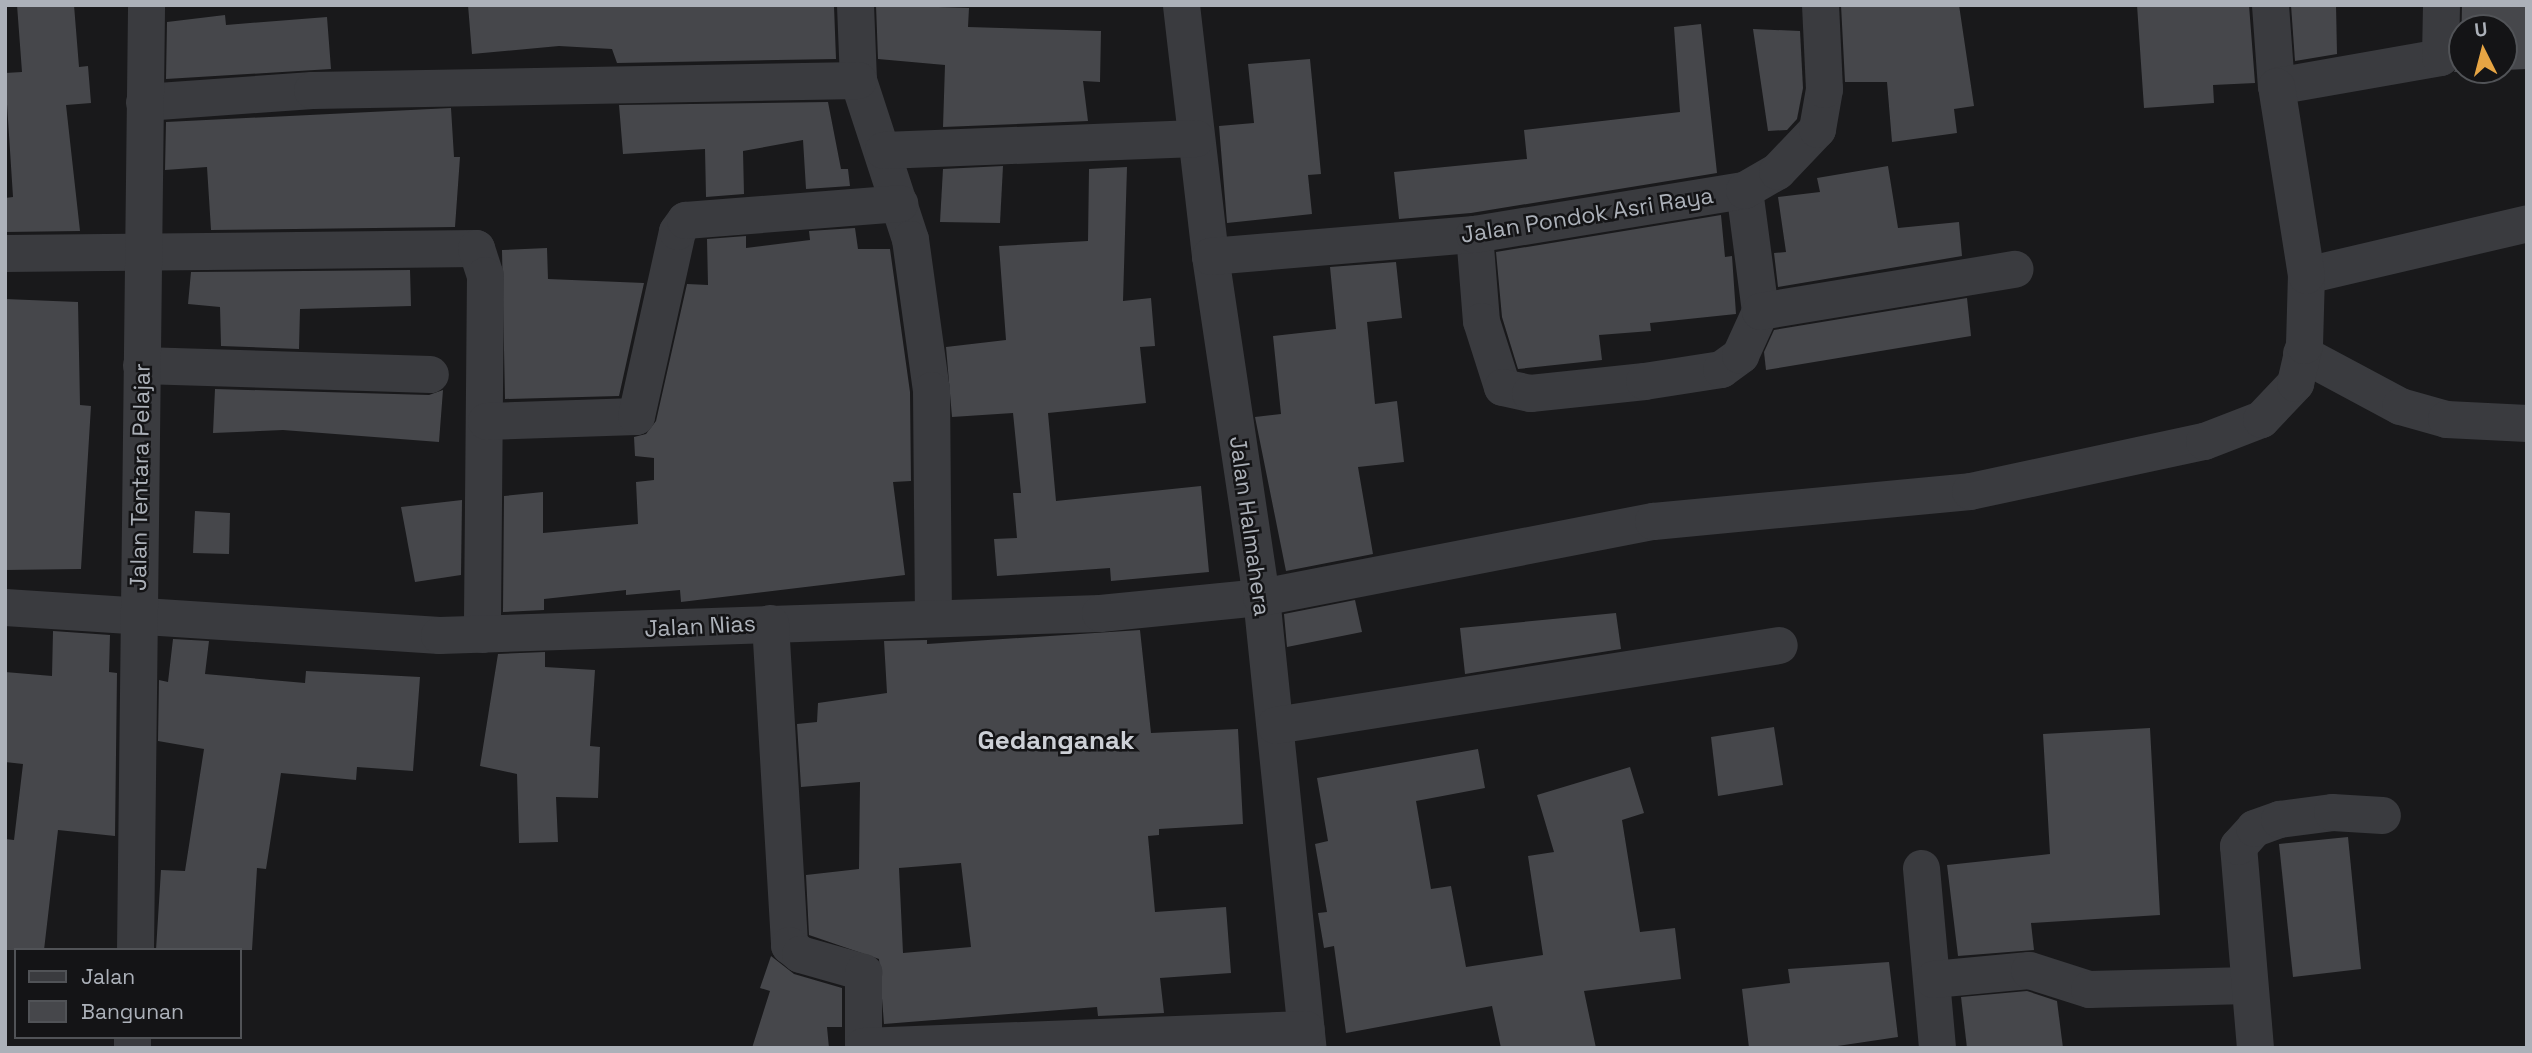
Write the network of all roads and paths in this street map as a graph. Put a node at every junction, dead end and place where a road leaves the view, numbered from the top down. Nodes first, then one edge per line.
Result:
1 (146, 5) edge
2 (855, 5) edge
3 (1181, 5) edge
4 (1820, 5) edge
5 (2270, 5) edge
6 (2441, 5) edge
7 (858, 80) junction
8 (2276, 86) junction
9 (144, 102) junction
10 (1196, 138) junction
11 (883, 150) junction
12 (1744, 190) junction
13 (899, 203) junction
14 (2527, 223) edge
15 (1474, 234) junction
16 (141, 250) junction
17 (5, 253) edge
18 (1210, 256) junction
19 (2015, 269) dead end
20 (2306, 275) junction
21 (1760, 311) junction
22 (2301, 354) junction
23 (141, 365) junction
24 (430, 374) dead end
25 (486, 421) junction
26 (2527, 423) edge
27 (1261, 597) junction
28 (5, 607) edge
29 (138, 615) junction
30 (933, 617) junction
31 (770, 623) junction
32 (482, 634) junction
33 (1779, 645) dead end
34 (1275, 725) junction
35 (2382, 815) dead end
36 (1921, 868) dead end
37 (135, 948) edge
38 (1933, 978) junction
39 (2248, 985) junction
40 (1307, 1038) edge
41 (863, 1047) edge
42 (1933, 1047) edge
43 (2255, 1048) edge

1 - 9 street, Jalan Tentara Pelajar
2 - 7 street
3 - 10 street, Jalan Halmahera
4 - 12 street, Jalan Pondok Asri Raya
5 - 8 street, Jalan Nias
6 - 8 street
7 - 9 street
7 - 11 street
8 - 20 street, Jalan Nias
9 - 16 street, Jalan Tentara Pelajar
10 - 11 street
10 - 18 street, Jalan Halmahera
11 - 13 street
12 - 15 street, Jalan Pondok Asri Raya
12 - 21 street
13 - 25 street
13 - 30 street
14 - 20 street
15 - 18 street, Jalan Pondok Asri Raya
15 - 21 street
16 - 17 street
16 - 23 street, Jalan Tentara Pelajar
16 - 25 street
18 - 27 street, Jalan Halmahera
19 - 21 street
20 - 22 street, Jalan Nias
22 - 26 street
22 - 27 street, Jalan Nias
23 - 24 street
23 - 29 street, Jalan Tentara Pelajar
25 - 32 street
27 - 30 street, Jalan Nias
27 - 34 street, Jalan Halmahera
28 - 29 street, Jalan Nias
29 - 32 street, Jalan Nias
29 - 37 street, Jalan Tentara Pelajar
30 - 31 street, Jalan Nias
31 - 32 street, Jalan Nias
31 - 41 street
33 - 34 street
34 - 40 street, Jalan Halmahera
35 - 39 street
36 - 38 street
38 - 39 street
38 - 42 street
39 - 43 street
40 - 41 street

